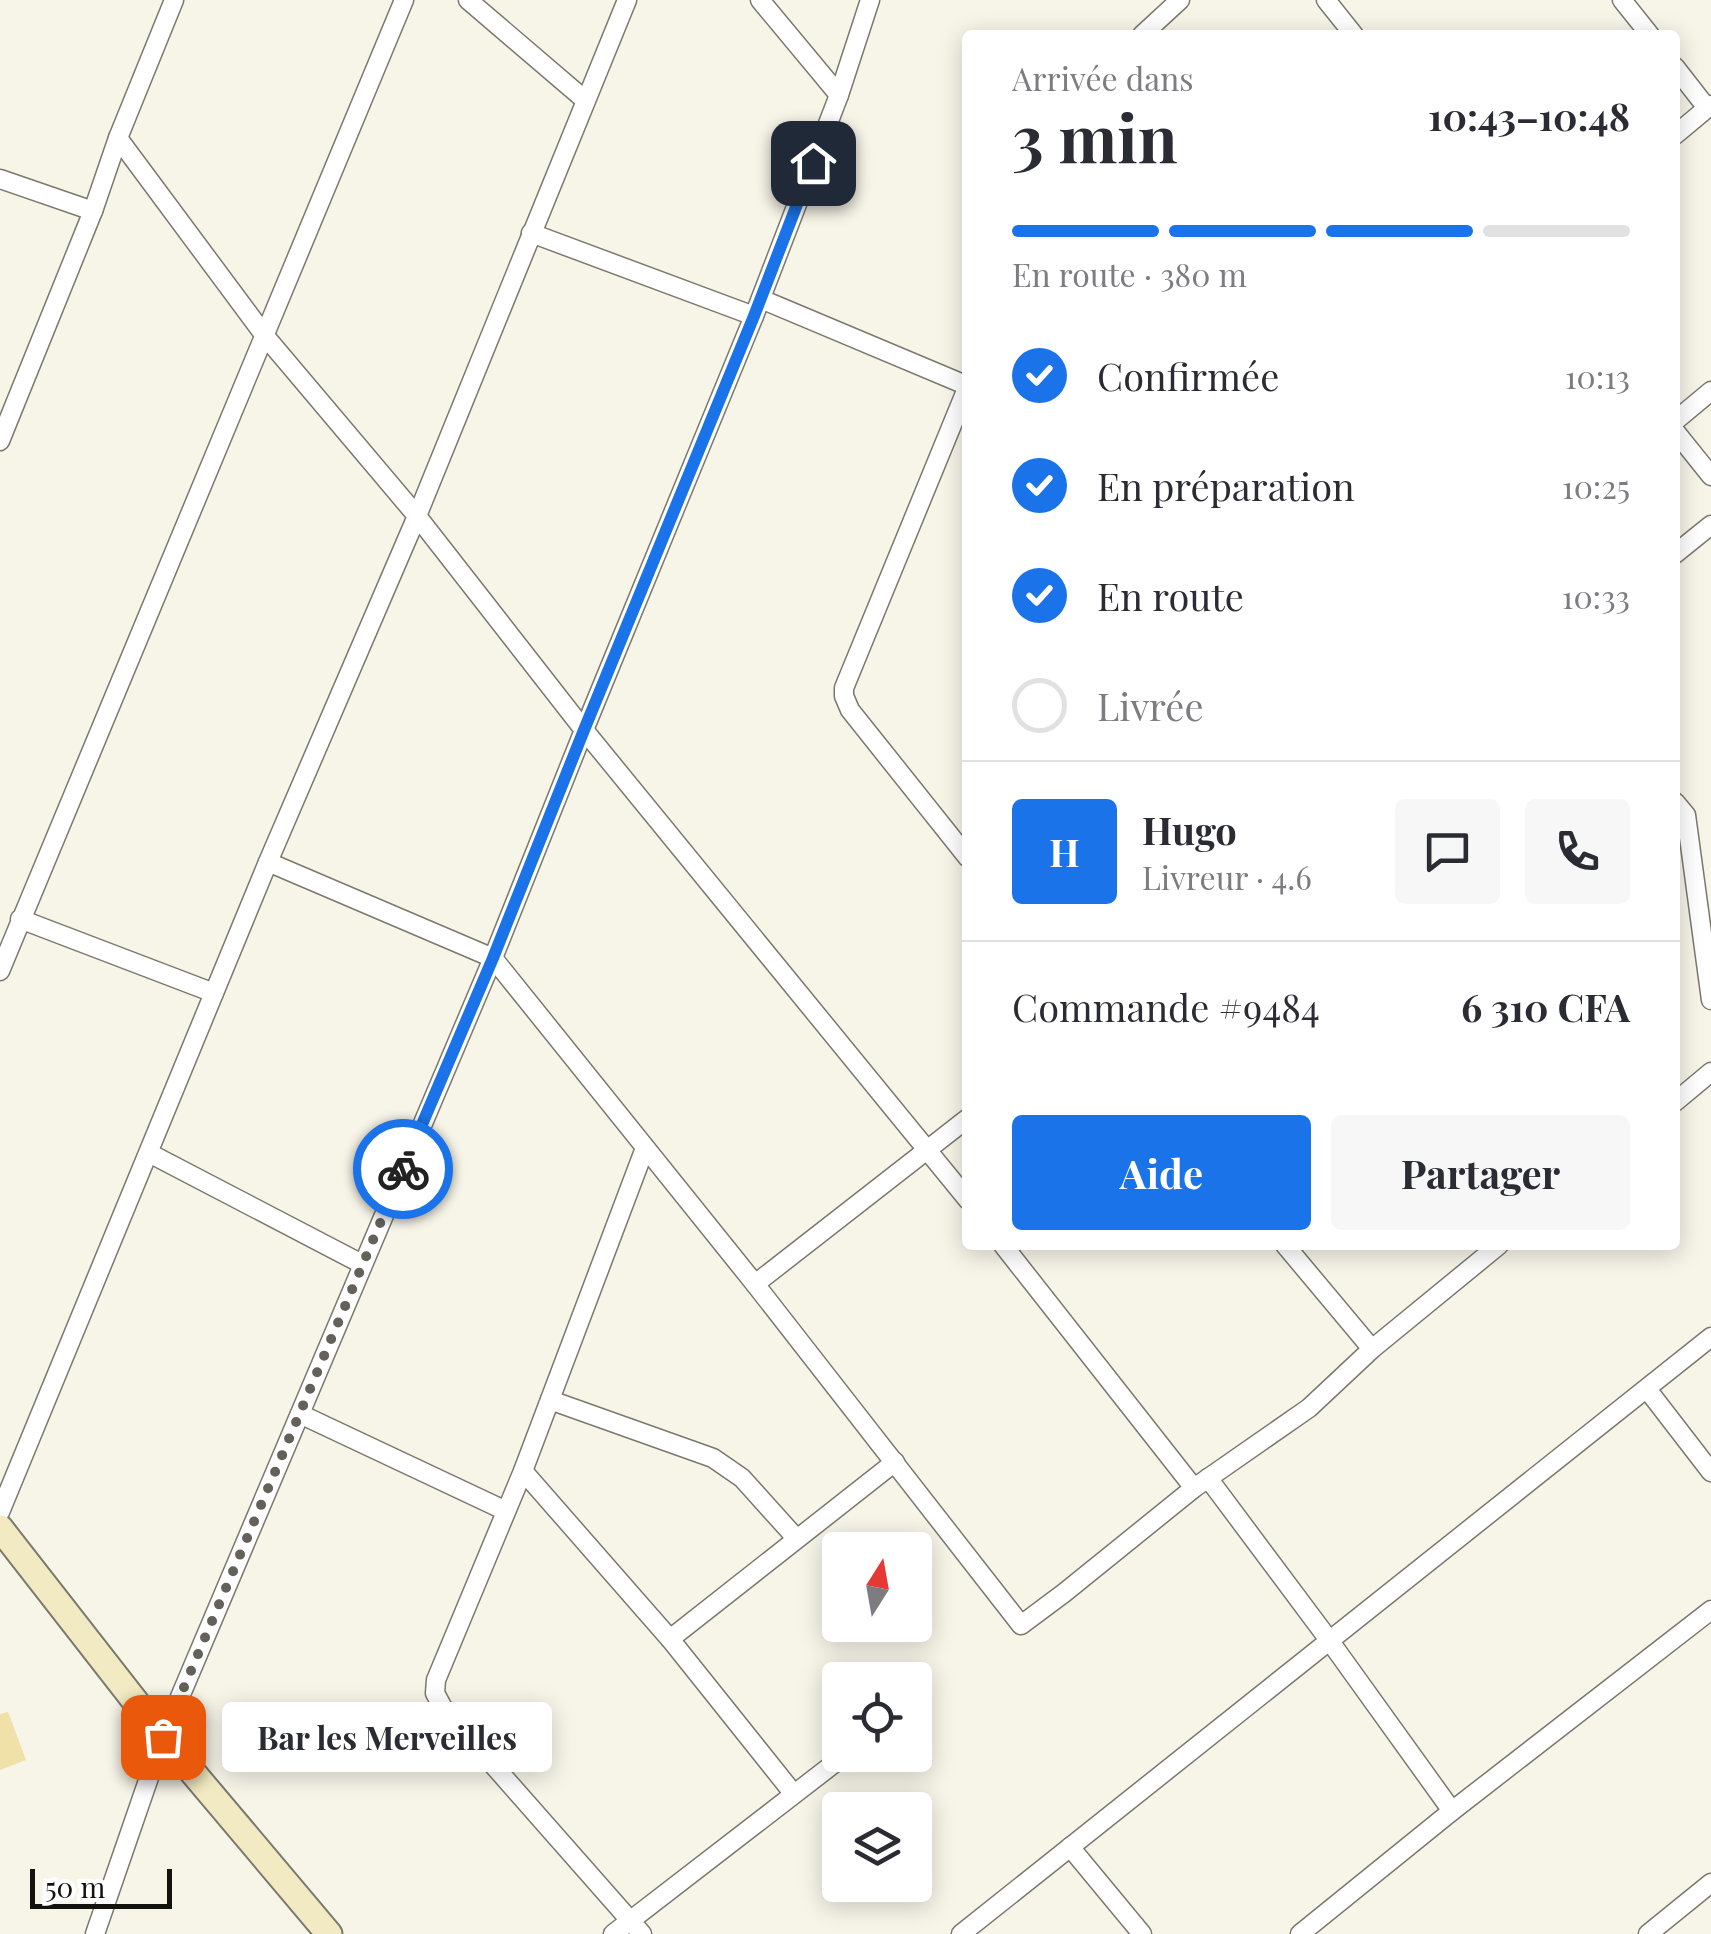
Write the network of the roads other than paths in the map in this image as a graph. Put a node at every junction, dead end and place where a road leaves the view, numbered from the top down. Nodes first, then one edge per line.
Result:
1 (174, 0) edge
2 (404, 0) edge
3 (468, 0) edge
4 (627, 0) edge
5 (760, 0) edge
6 (870, 0) edge
7 (1180, 0) edge
8 (1326, 0) edge
9 (1622, 0) edge
10 (1147, 30) edge
11 (1350, 30) edge
12 (1646, 30) edge
13 (1680, 73) edge
14 (840, 95) junction
15 (585, 100) junction
16 (1709, 106) edge
17 (1680, 130) edge
18 (118, 138) junction
19 (0, 178) edge
20 (93, 211) junction
21 (531, 233) junction
22 (758, 308) junction
23 (265, 336) junction
24 (962, 384) edge
25 (1711, 391) edge
26 (962, 401) edge
27 (1680, 417) edge
28 (1680, 437) edge
29 (0, 441) edge
30 (1711, 476) edge
31 (417, 516) junction
32 (1711, 525) edge
33 (1680, 550) edge
34 (584, 730) junction
35 (1680, 820) edge
36 (962, 850) edge
37 (268, 862) junction
38 (20, 919) junction
39 (493, 958) junction
40 (0, 971) edge
41 (214, 993) junction
42 (1711, 1000) edge
43 (1711, 1072) edge
44 (1680, 1098) edge
45 (962, 1123) edge
46 (644, 1148) junction
47 (928, 1150) junction
48 (149, 1153) junction
49 (962, 1192) edge
50 (1007, 1250) edge
51 (1289, 1250) edge
52 (1493, 1250) edge
53 (362, 1264) junction
54 (755, 1284) junction
55 (1711, 1337) edge
56 (1372, 1348) junction
57 (1647, 1389) junction
58 (550, 1400) junction
59 (300, 1414) junction
60 (895, 1462) junction
61 (523, 1471) junction
62 (1711, 1472) edge
63 (1201, 1483) junction
64 (0, 1512) edge
65 (506, 1512) junction
66 (0, 1528) edge
67 (796, 1538) junction
68 (1711, 1610) edge
69 (670, 1639) junction
70 (1329, 1640) junction
71 (163, 1737) junction
72 (822, 1772) edge
73 (793, 1794) junction
74 (1452, 1811) junction
75 (1070, 1848) junction
76 (1711, 1882) edge
77 (636, 1927) edge
78 (1657, 1931) edge
79 (95, 1934) edge
80 (329, 1934) edge
81 (612, 1934) edge
82 (962, 1934) edge
83 (1142, 1934) edge
84 (1300, 1934) edge

1 - 18 street
2 - 23 street
3 - 15 street
4 - 15 street
5 - 14 street
6 - 14 street
7 - 10 street
8 - 11 street
9 - 12 street
13 - 16 street
14 - 22 street
15 - 21 street
16 - 17 street
18 - 20 street
18 - 23 street
19 - 20 street
20 - 29 street
21 - 22 street
21 - 31 street
22 - 24 street
22 - 34 street
23 - 31 street
23 - 38 street
25 - 27 street
26 - 36 street
28 - 30 street
31 - 34 street
31 - 37 street
32 - 33 street
34 - 39 street
34 - 47 street
35 - 42 street
37 - 39 street
37 - 41 street
38 - 40 street
38 - 41 street
39 - 46 street
39 - 53 street
41 - 48 street
43 - 44 street
45 - 47 street
46 - 54 street
46 - 58 street
47 - 49 street
47 - 54 street
48 - 53 street
48 - 64 street
50 - 63 street
51 - 56 street
52 - 56 street
53 - 59 street
54 - 60 street
55 - 57 street
56 - 63 street
57 - 62 street
57 - 70 street
58 - 61 street
58 - 67 street
59 - 65 street
59 - 71 street
60 - 63 street
60 - 67 street
61 - 65 street
61 - 69 street
63 - 70 street
65 - 77 street
66 - 71 street
67 - 69 street
68 - 74 street
69 - 73 street
70 - 74 street
70 - 75 street
71 - 79 street
71 - 80 street
72 - 73 street
73 - 77 street
74 - 84 street
75 - 82 street
75 - 83 street
76 - 78 street
77 - 81 street

